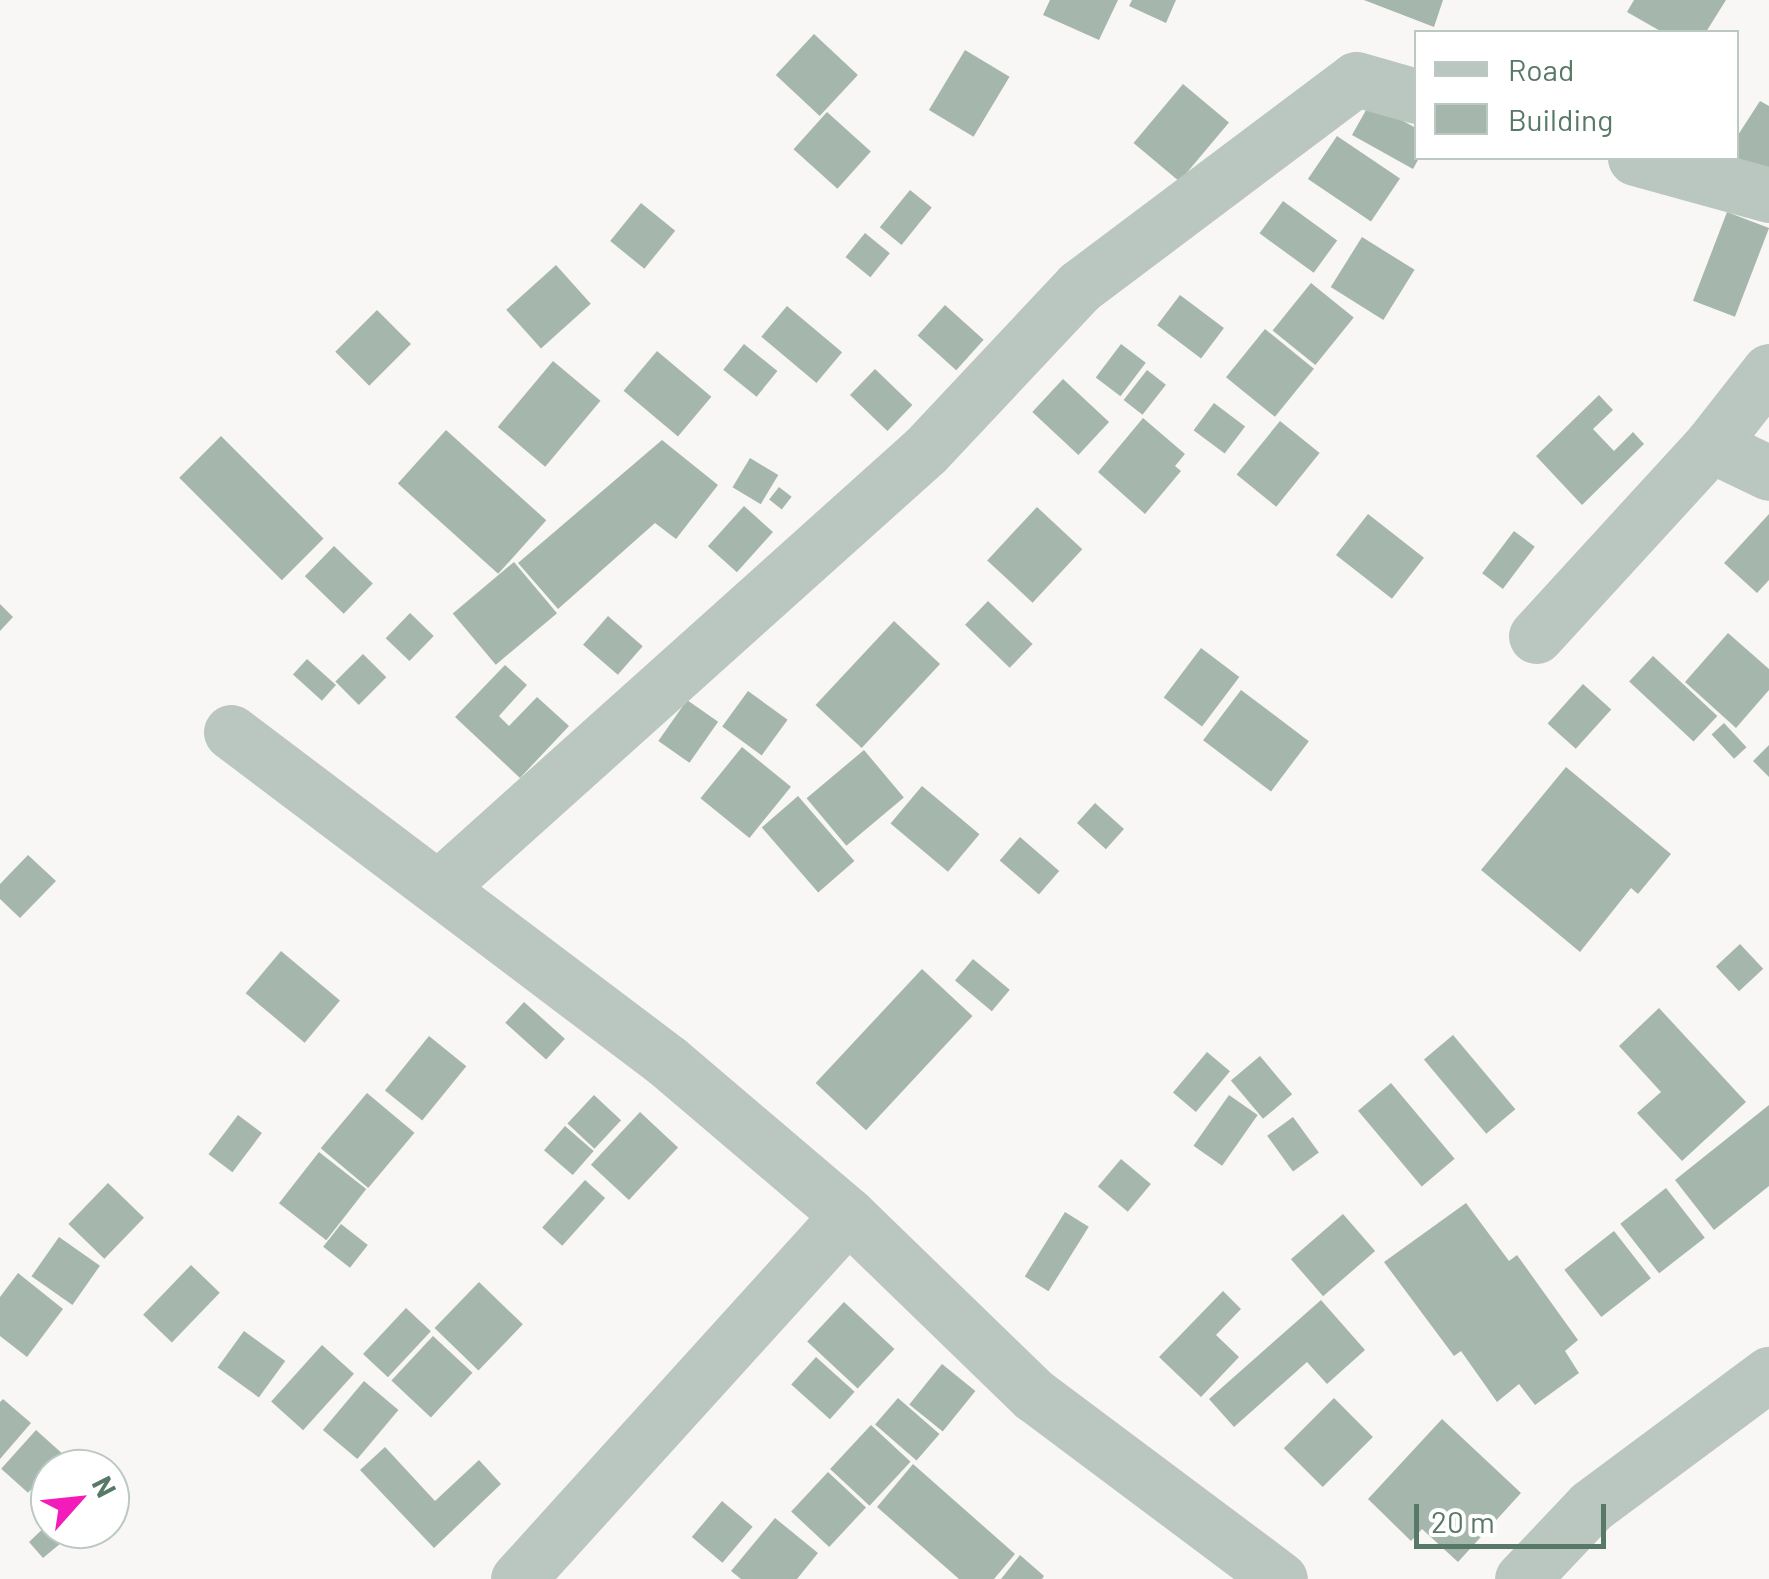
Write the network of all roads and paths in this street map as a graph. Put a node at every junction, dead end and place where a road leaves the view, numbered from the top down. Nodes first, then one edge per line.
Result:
1 (1414, 95) edge
2 (1642, 160) edge
3 (1769, 195) edge
4 (1769, 371) edge
5 (1711, 444) junction
6 (1769, 473) edge
7 (1536, 636) dead end
8 (231, 732) dead end
9 (439, 887) junction
10 (848, 1216) junction
11 (1769, 1374) edge
12 (518, 1579) edge
13 (1280, 1579) edge
14 (1522, 1579) edge

1 - 9 street
2 - 3 street
4 - 5 street
5 - 6 street
5 - 7 street
8 - 9 street
9 - 10 street
10 - 12 street
10 - 13 street
11 - 14 street

